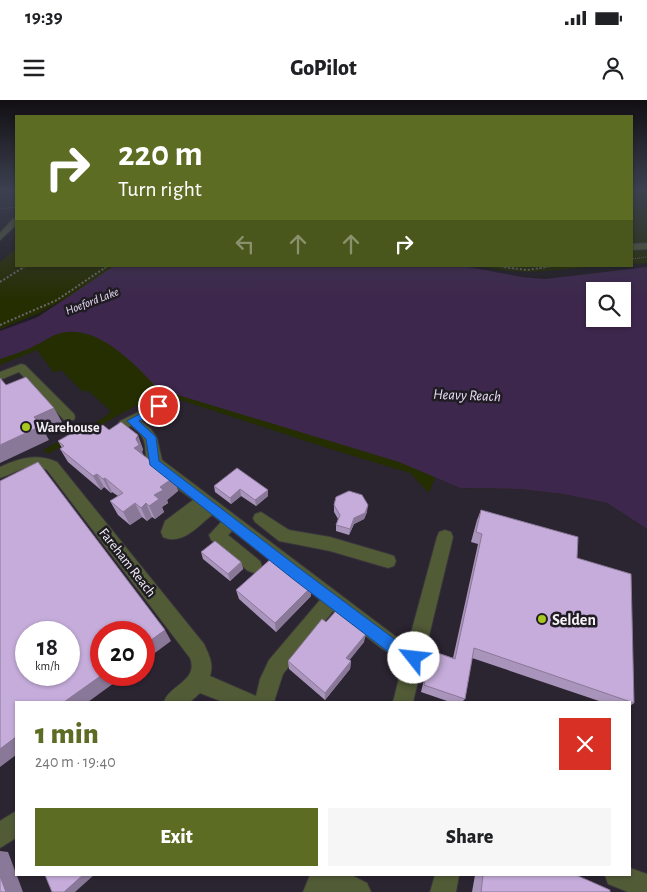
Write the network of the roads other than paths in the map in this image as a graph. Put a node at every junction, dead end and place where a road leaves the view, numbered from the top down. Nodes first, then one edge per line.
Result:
1 (12, 226) edge
2 (3, 239) edge
3 (647, 246) edge
4 (633, 247) edge
5 (0, 376) edge
6 (159, 406) dead end
7 (69, 417) dead end
8 (132, 421) junction
9 (114, 429) edge
10 (0, 473) edge
11 (261, 518) dead end
12 (232, 522) junction
13 (445, 537) dead end
14 (388, 561) dead end
15 (254, 566) dead end
16 (331, 600) junction
17 (414, 658) junction
18 (189, 694) edge
19 (241, 701) edge
20 (264, 701) edge
21 (403, 701) edge
22 (15, 824) edge
23 (0, 836) edge
24 (324, 876) edge
25 (326, 876) edge
26 (447, 876) edge
27 (620, 876) edge
28 (647, 888) edge
29 (316, 892) edge
30 (358, 892) edge
31 (443, 892) edge

1 - 2 street
3 - 4 street
5 - 7 street
6 - 8 street
8 - 9 street
8 - 12 street
10 - 18 street, Fareham Reach
11 - 14 street
12 - 15 street
12 - 16 street
13 - 17 street
16 - 17 street
16 - 20 street
17 - 21 street
18 - 19 street
22 - 23 street
24 - 29 street
25 - 30 street
26 - 31 street
27 - 28 street

